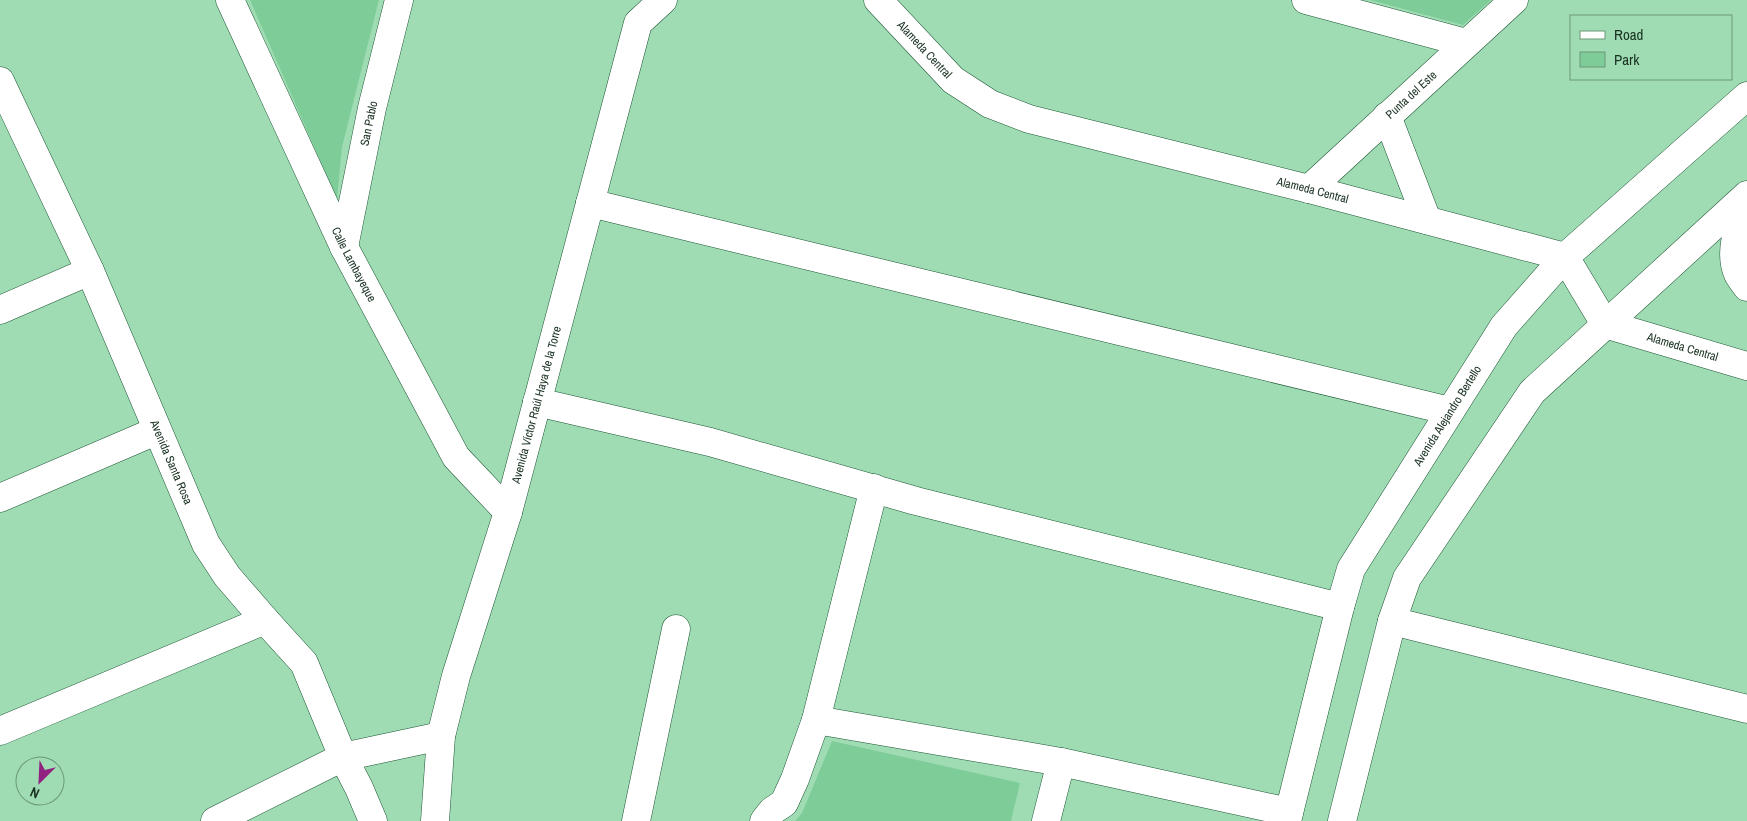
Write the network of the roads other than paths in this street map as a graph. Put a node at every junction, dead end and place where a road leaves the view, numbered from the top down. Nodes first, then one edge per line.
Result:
1 (230, 0) edge
2 (399, 0) edge
3 (662, 0) edge
4 (878, 0) edge
5 (1306, 0) edge
6 (1514, 0) edge
7 (1466, 43) junction
8 (0, 81) edge
9 (1747, 96) edge
10 (1387, 116) junction
11 (1309, 189) junction
12 (1747, 195) edge
13 (590, 203) junction
14 (1747, 208) edge
15 (1427, 220) junction
16 (344, 247) junction
17 (1564, 257) junction
18 (90, 271) junction
19 (1747, 287) edge
20 (0, 310) edge
21 (1605, 324) junction
22 (1747, 366) edge
23 (537, 402) junction
24 (1450, 411) junction
25 (156, 431) junction
26 (874, 488) junction
27 (0, 498) edge
28 (508, 512) junction
29 (1340, 607) junction
30 (265, 620) junction
31 (1392, 620) junction
32 (676, 629) dead end
33 (1747, 709) edge
34 (816, 720) junction
35 (0, 730) edge
36 (441, 736) junction
37 (343, 757) junction
38 (1061, 762) junction
39 (768, 816) edge
40 (1288, 816) edge
41 (215, 821) edge
42 (373, 821) edge
43 (435, 821) edge
44 (636, 821) edge
45 (744, 821) edge
46 (1046, 821) edge
47 (1342, 821) edge

1 - 16 street, Calle Lambayeque
2 - 16 street, San Pablo
3 - 13 street, Avenida Víctor Raúl Haya de la Torre
4 - 11 street, Alameda Central
5 - 7 street
6 - 7 street, Punta del Este
7 - 10 street, Punta del Este
8 - 18 street, Avenida Santa Rosa
9 - 17 street, Avenida Alejandro Bertello
10 - 11 street, Punta del Este
10 - 15 street
11 - 15 street, Alameda Central
12 - 21 street
13 - 23 street, Avenida Víctor Raúl Haya de la Torre
13 - 24 street
14 - 19 street
15 - 17 street, Alameda Central
16 - 28 street, Calle Lambayeque
17 - 21 street
17 - 24 street, Avenida Alejandro Bertello
18 - 20 street
18 - 25 street, Avenida Santa Rosa
21 - 22 street, Alameda Central
21 - 31 street
23 - 26 street
23 - 28 street, Avenida Víctor Raúl Haya de la Torre
24 - 29 street, Avenida Alejandro Bertello
25 - 27 street
25 - 30 street, Avenida Santa Rosa
26 - 29 street
26 - 34 street
28 - 36 street, Avenida Víctor Raúl Haya de la Torre
29 - 40 street, Avenida Alejandro Bertello
30 - 35 street
30 - 37 street, Avenida Santa Rosa
31 - 33 street
31 - 47 street
32 - 44 street
34 - 38 street
34 - 39 street
36 - 37 street
36 - 43 street, Avenida Víctor Raúl Haya de la Torre
37 - 41 street
37 - 42 street, Avenida Santa Rosa
38 - 40 street
38 - 46 street
39 - 45 street

